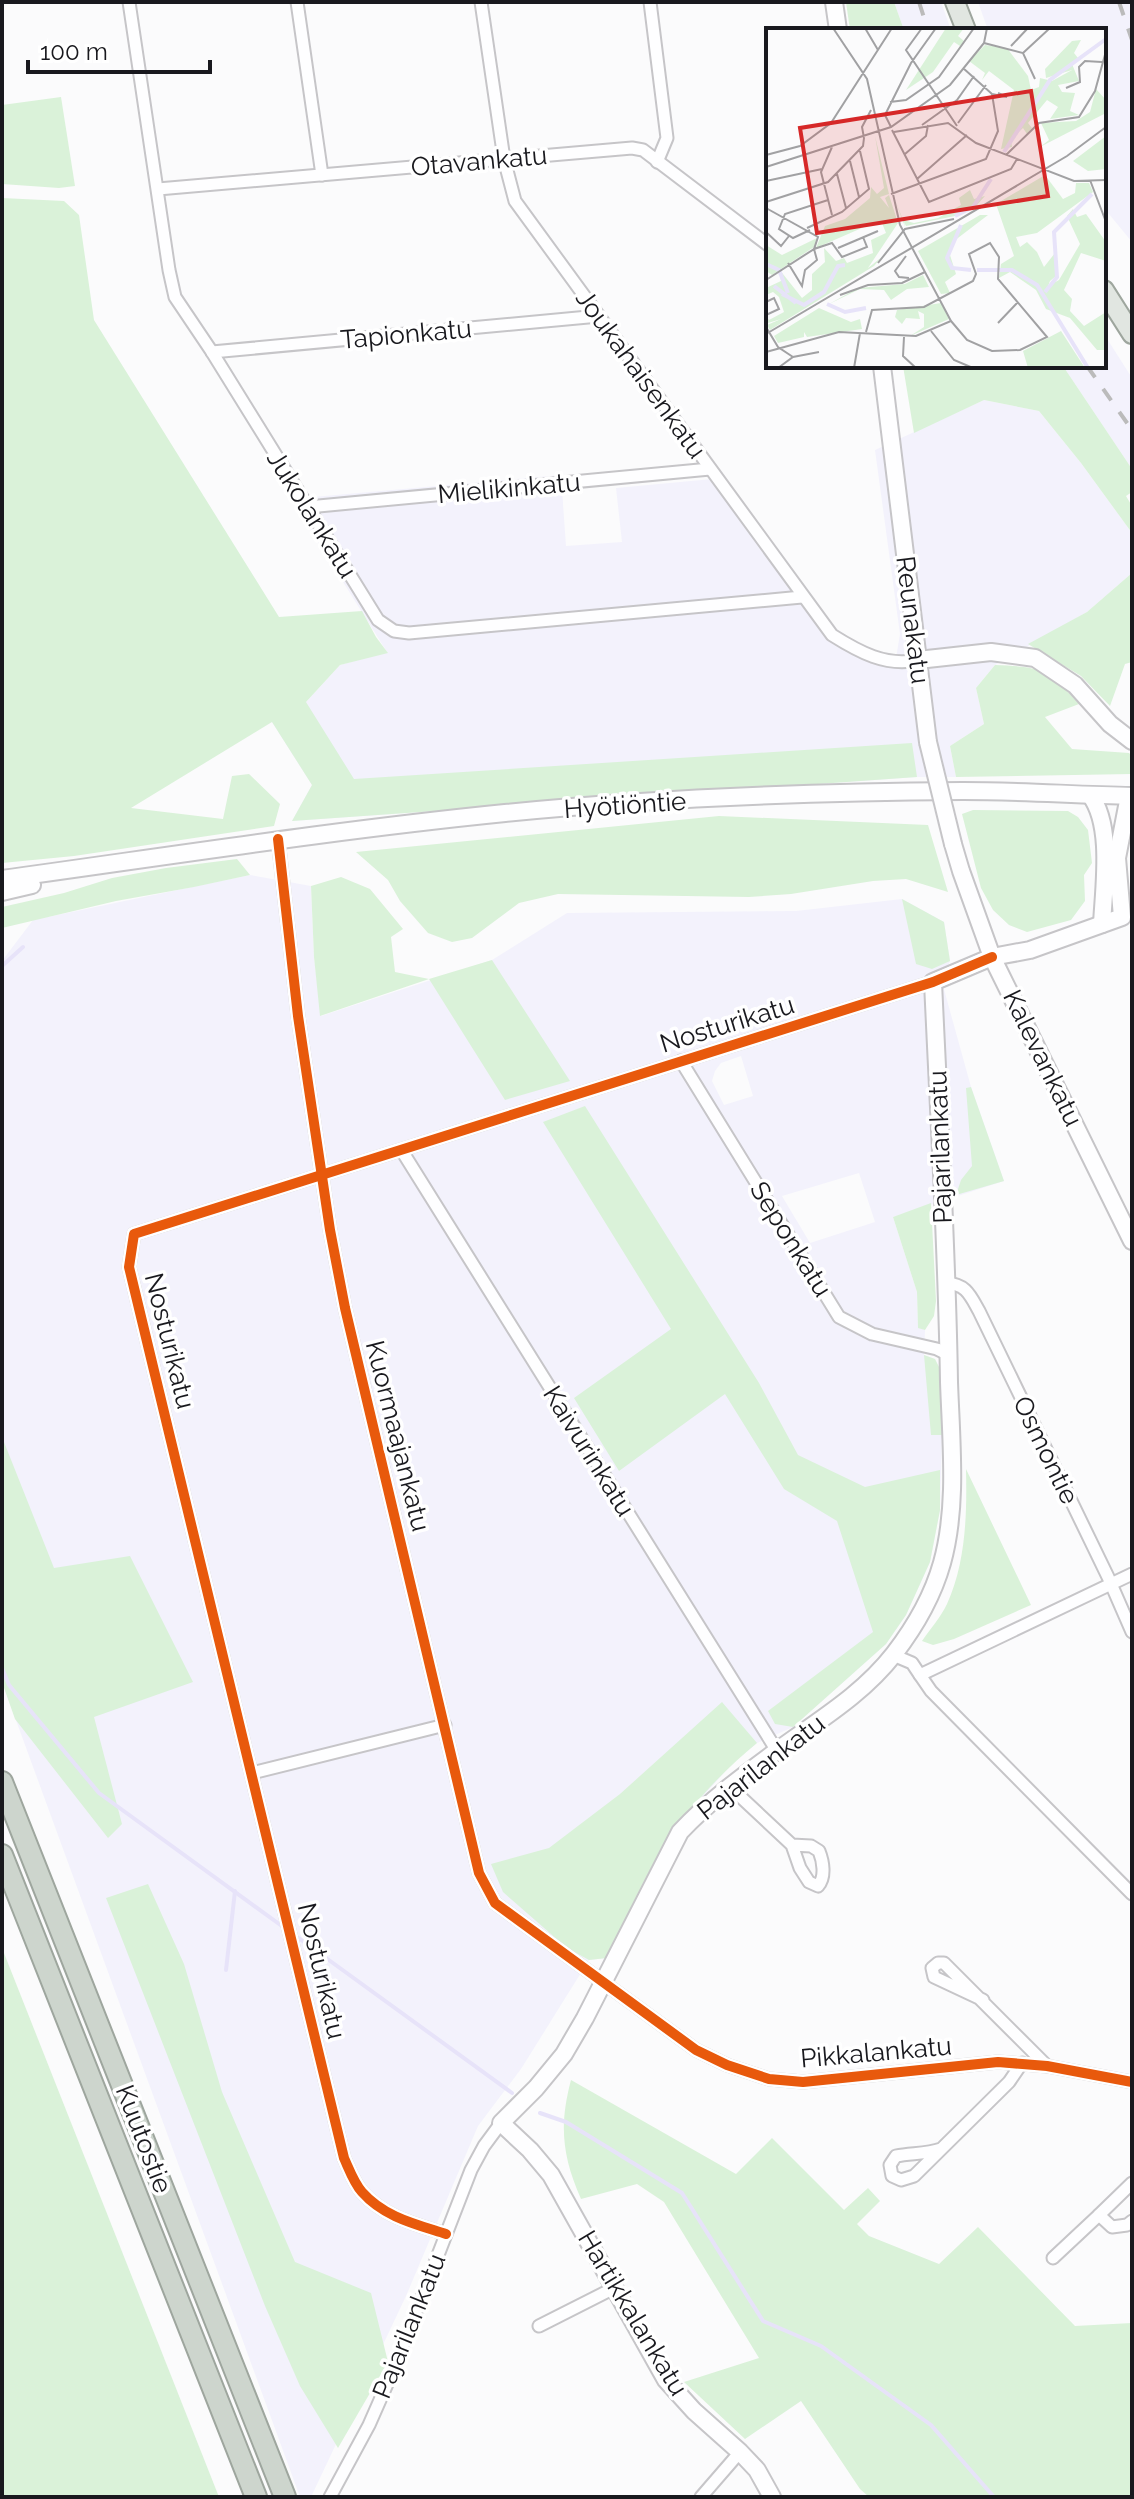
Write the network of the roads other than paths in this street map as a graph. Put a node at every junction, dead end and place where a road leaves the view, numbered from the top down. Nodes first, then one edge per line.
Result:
1 (129, 2) edge
2 (297, 2) edge
3 (481, 2) edge
4 (650, 2) edge
5 (834, 2) edge
6 (955, 2) edge
7 (838, 28) edge
8 (965, 28) edge
9 (504, 159) junction
10 (657, 162) junction
11 (322, 175) junction
12 (158, 189) junction
13 (766, 244) edge
14 (1106, 293) edge
15 (599, 316) junction
16 (1132, 334) edge
17 (212, 352) junction
18 (882, 368) edge
19 (710, 469) junction
20 (308, 507) junction
21 (802, 597) junction
22 (918, 660) junction
23 (1132, 741) edge
24 (1090, 795) junction
25 (1131, 796) edge
26 (278, 839) junction
27 (121, 863) junction
28 (961, 871) joint
29 (2, 879) edge
30 (2, 892) edge
31 (1127, 916) edge
32 (1102, 924) junction
33 (992, 957) junction
34 (933, 982) junction
35 (681, 1061) junction
36 (402, 1151) junction
37 (323, 1173) junction
38 (1132, 1241) edge
39 (946, 1283) junction
40 (949, 1355) junction
41 (1132, 1574) edge
42 (1111, 1584) junction
43 (1132, 1632) edge
44 (893, 1655) junction
45 (920, 1675) junction
46 (445, 1725) junction
47 (777, 1751) junction
48 (2, 1765) edge
49 (252, 1773) junction
50 (2, 1782) edge
51 (730, 1787) junction
52 (792, 1845) dead end
53 (2, 1855) edge
54 (1132, 1894) edge
55 (76, 1968) junction
56 (603, 1981) junction
57 (983, 2000) dead end
58 (1022, 2063) junction
59 (1047, 2066) junction
60 (1132, 2082) edge
61 (501, 2123) junction
62 (941, 2149) dead end
63 (1132, 2183) edge
64 (1099, 2215) junction
65 (1132, 2221) edge
66 (446, 2234) junction
67 (1053, 2258) dead end
68 (614, 2288) junction
69 (539, 2326) dead end
70 (740, 2452) junction
71 (256, 2497) edge
72 (285, 2497) edge
73 (330, 2497) edge
74 (701, 2497) edge
75 (772, 2497) edge

1 - 12 street, Jukolankatu
2 - 11 street
3 - 9 street, Joukahaisenkatu
4 - 10 street
5 - 7 main road
6 - 8 main road
9 - 10 street, Otavankatu
9 - 11 street, Otavankatu
9 - 15 street, Joukahaisenkatu
10 - 13 street, Otavankatu
11 - 12 street, Otavankatu
12 - 17 street, Jukolankatu
14 - 16 main road
15 - 17 street, Tapionkatu
15 - 19 street, Joukahaisenkatu
17 - 20 street, Jukolankatu
18 - 22 main road, Reunakatu
19 - 20 street, Mielikinkatu
19 - 21 street, Joukahaisenkatu
20 - 21 street, Jukolankatu
21 - 22 street, Joukahaisenkatu
22 - 23 main road
22 - 28 main road, Reunakatu, bridge
24 - 25 main road, Hyötiöntie
24 - 26 main road, Hyötiöntie
24 - 32 main road
25 - 31 main road
26 - 27 main road, Hyötiöntie
26 - 37 street, Kuormaajankatu
27 - 29 main road, Hyötiöntie
27 - 30 main road, Hyötiöntie
28 - 33 main road, Kalevankatu
31 - 32 main road, Nosturikatu
32 - 33 main road, Nosturikatu
33 - 34 main road, Nosturikatu
33 - 38 main road, Kalevankatu
34 - 35 street, Nosturikatu
34 - 39 main road, Pajarilankatu
35 - 36 street, Nosturikatu
35 - 40 street, Seponkatu
36 - 37 street, Nosturikatu
36 - 47 street, Kaivurinkatu
37 - 46 street, Kuormaajankatu
37 - 49 street, Nosturikatu
39 - 40 main road, Pajarilankatu
39 - 42 street, Osmontie
40 - 44 main road, Pajarilankatu
41 - 42 street
42 - 43 street, Osmontie
42 - 45 street
44 - 45 street
44 - 47 main road, Pajarilankatu
45 - 54 street
46 - 49 street
46 - 56 street, Kuormaajankatu
47 - 51 main road, Pajarilankatu
48 - 55 highway
49 - 66 street, Nosturikatu
50 - 55 highway, Kuutostie
51 - 52 street
51 - 56 main road, Pajarilankatu
53 - 71 highway, Kuutostie
55 - 72 highway, Kuutostie
56 - 58 street, Pikkalankatu
56 - 61 main road, Pajarilankatu
57 - 59 street
58 - 59 street, Pikkalankatu
58 - 62 street
59 - 60 street, Pikkalankatu
61 - 66 street, Pajarilankatu
61 - 68 main road, Hartikkalankatu
63 - 64 street
64 - 65 street
64 - 67 street
66 - 73 street, Pajarilankatu
68 - 69 street
68 - 70 main road, Hartikkalankatu
70 - 74 street
70 - 75 main road, Hartikkalankatu

